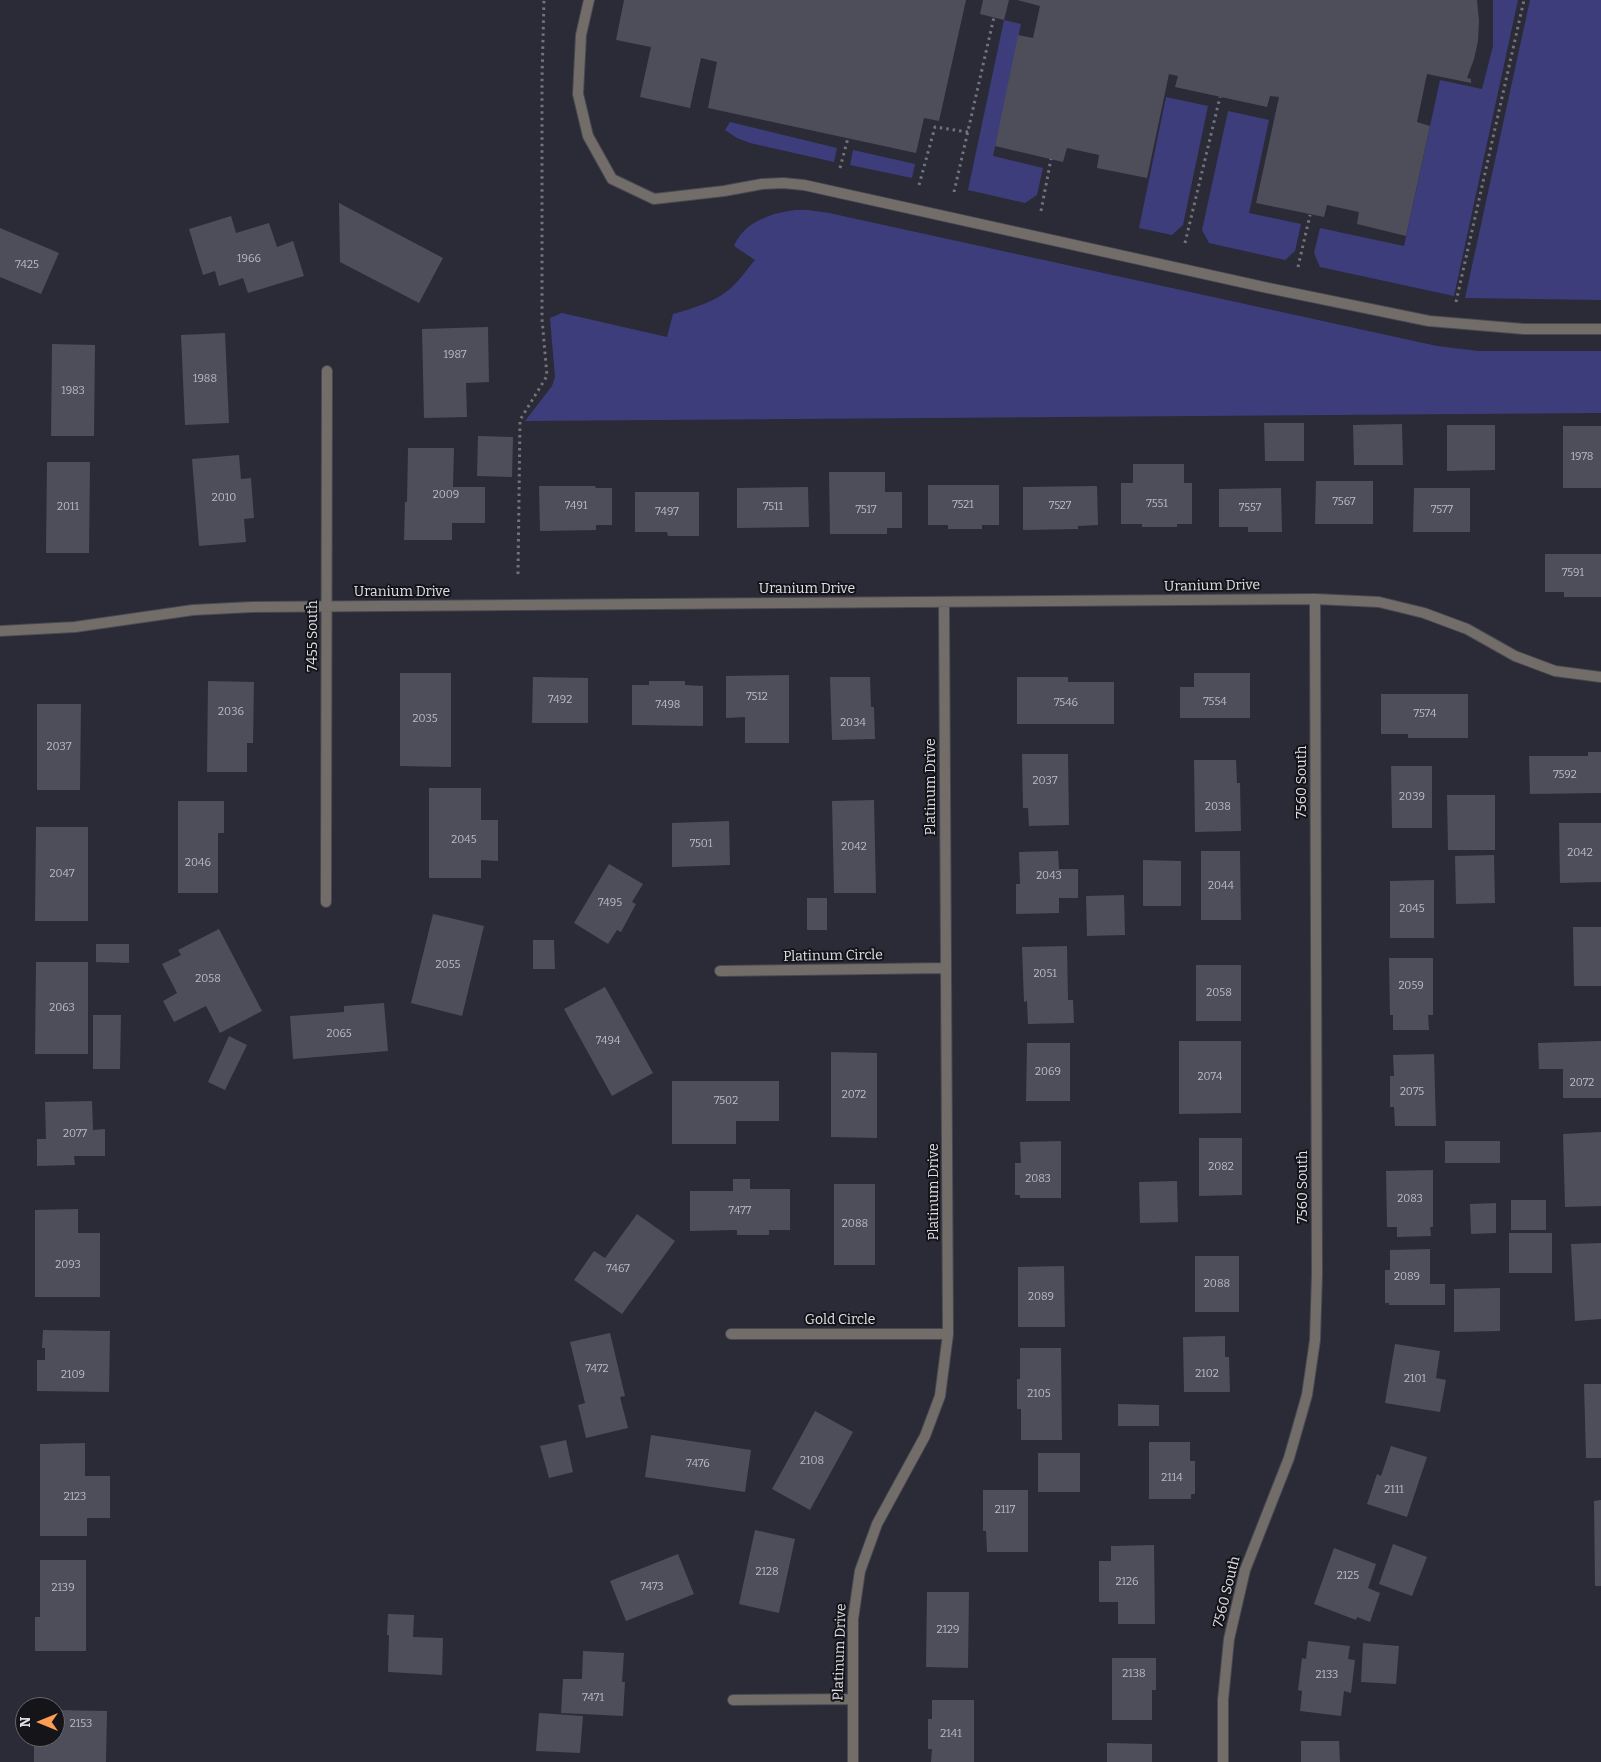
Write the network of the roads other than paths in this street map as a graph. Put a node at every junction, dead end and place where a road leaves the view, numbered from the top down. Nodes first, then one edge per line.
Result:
1 (588, 0) edge
2 (1601, 329) edge
3 (327, 371) dead end
4 (1315, 599) junction
5 (944, 602) junction
6 (327, 606) junction
7 (0, 631) edge
8 (1601, 677) edge
9 (326, 902) dead end
10 (946, 968) junction
11 (720, 971) dead end
12 (731, 1334) dead end
13 (948, 1334) junction
14 (852, 1699) junction
15 (733, 1700) dead end
16 (853, 1762) edge
17 (1223, 1762) edge

1 - 2 street
3 - 6 street, 7455 South
4 - 5 street, Uranium Drive
4 - 8 street, Uranium Drive
4 - 17 street, 7560 South
5 - 6 street, Uranium Drive
5 - 10 street, Platinum Drive
6 - 7 street, Uranium Drive
6 - 9 street, 7455 South
10 - 11 street, Platinum Circle
10 - 13 street, Platinum Drive
12 - 13 street, Gold Circle
13 - 14 street, Platinum Drive
14 - 15 street
14 - 16 street, Platinum Drive

